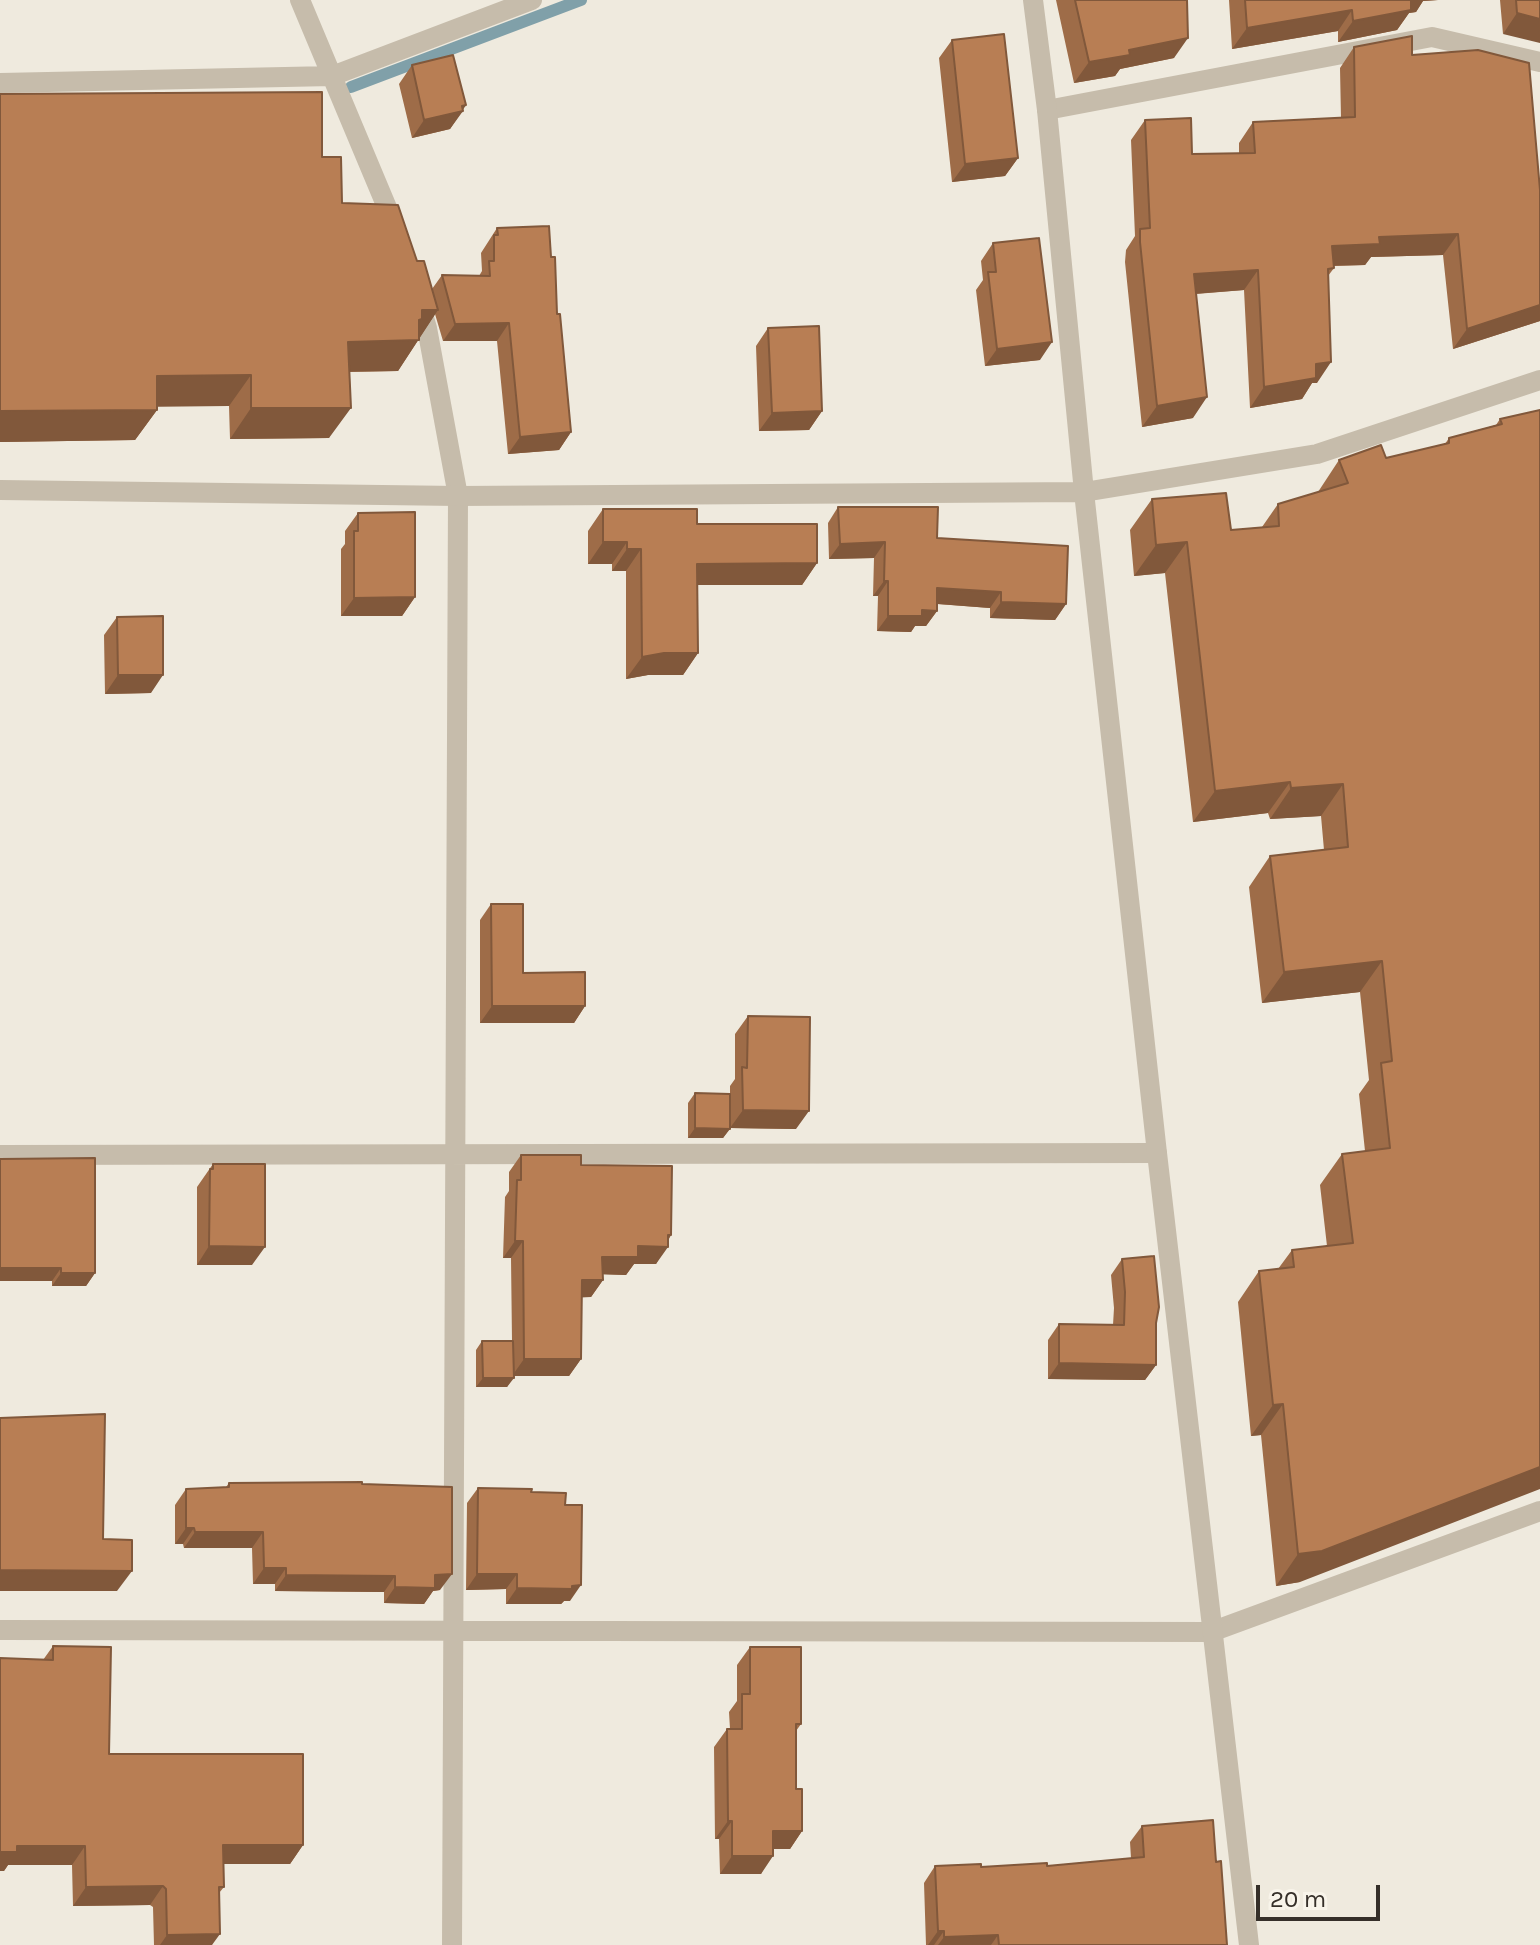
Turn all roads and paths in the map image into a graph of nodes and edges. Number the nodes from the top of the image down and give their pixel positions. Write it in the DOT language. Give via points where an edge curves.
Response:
graph roads {
  1 [pos="300,0"];
  2 [pos="532,0"];
  3 [pos="1033,0"];
  4 [pos="1540,62"];
  5 [pos="332,76"];
  6 [pos="0,83"];
  7 [pos="1047,110"];
  8 [pos="405,253"];
  9 [pos="414,283"];
  10 [pos="1540,380"];
  11 [pos="0,490"];
  12 [pos="1084,492"];
  13 [pos="458,496"];
  14 [pos="1157,1153"];
  15 [pos="456,1154"];
  16 [pos="0,1155"];
  17 [pos="1540,1511"];
  18 [pos="452,1629"];
  19 [pos="0,1630"];
  20 [pos="1211,1632"];
  21 [pos="452,1945"];
  22 [pos="1249,1945"];
  1 -- 5 [label="street"];
  2 -- 5 [label="street"];
  3 -- 7 [label="street"];
  4 -- 7 [label="street" via="1432,37"];
  5 -- 6 [label="street"];
  5 -- 8 [label="street"];
  7 -- 12 [label="street"];
  9 -- 13 [label="street"];
  10 -- 12 [label="street" via="1317,454"];
  11 -- 13 [label="street"];
  12 -- 13 [label="street"];
  12 -- 14 [label="street"];
  13 -- 15 [label="street"];
  14 -- 15 [label="street"];
  14 -- 20 [label="street"];
  15 -- 16 [label="street"];
  15 -- 18 [label="street"];
  17 -- 20 [label="street"];
  18 -- 19 [label="street"];
  18 -- 20 [label="street"];
  18 -- 21 [label="street"];
  20 -- 22 [label="street"];
}
